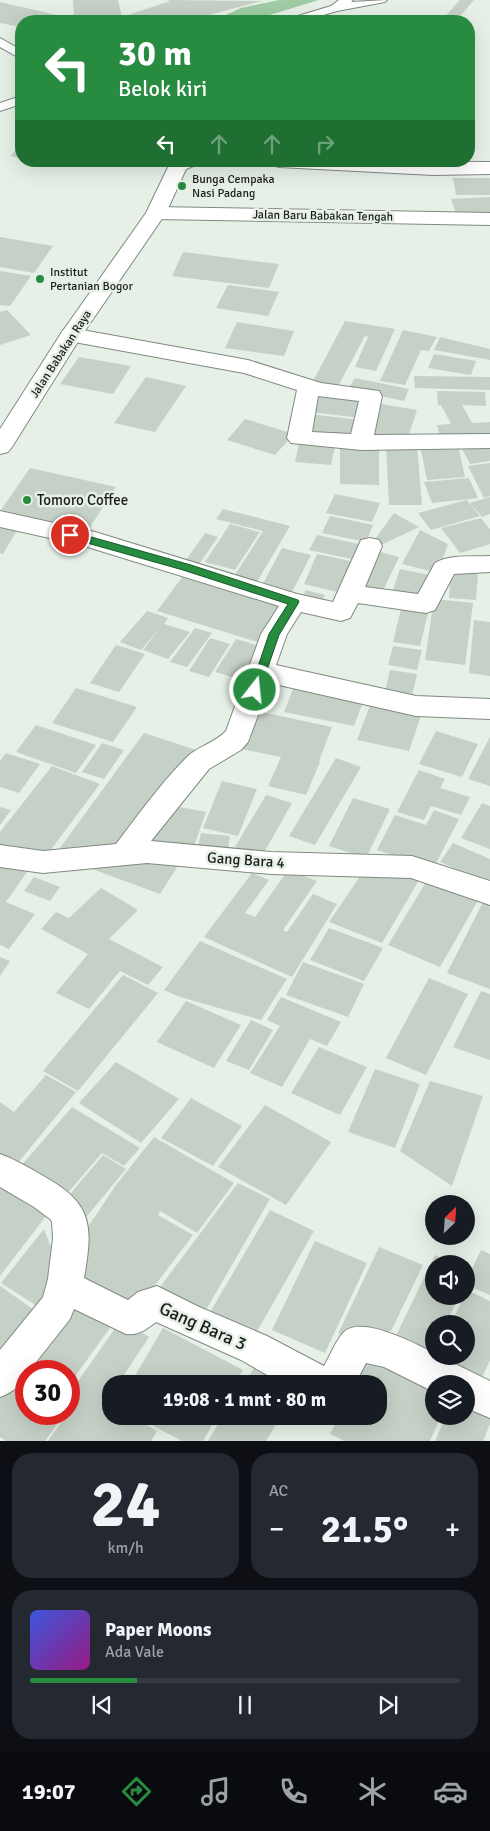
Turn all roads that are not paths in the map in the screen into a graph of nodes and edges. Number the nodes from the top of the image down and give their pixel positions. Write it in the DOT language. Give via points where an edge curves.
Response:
graph roads {
  1 [pos="348,0"];
  2 [pos="381,0"];
  3 [pos="336,14"];
  4 [pos="313,15"];
  5 [pos="0,42"];
  6 [pos="15,51"];
  7 [pos="15,102"];
  8 [pos="1,106"];
  9 [pos="177,167"];
  10 [pos="472,167"];
  11 [pos="490,168"];
  12 [pos="156,213"];
  13 [pos="490,219"];
  14 [pos="71,335"];
  15 [pos="309,386"];
  16 [pos="490,441"];
  17 [pos="361,443"];
  18 [pos="0,447"];
  19 [pos="0,519"];
  20 [pos="370,546"];
  21 [pos="490,564"];
  22 [pos="350,593"];
  23 [pos="294,602"];
  24 [pos="260,671"];
  25 [pos="490,708"];
  26 [pos="125,853"];
  27 [pos="0,856"];
  28 [pos="490,893"];
  29 [pos="0,1169"];
  30 [pos="65,1286"];
  31 [pos="303,1375"];
  32 [pos="339,1375"];
  33 [pos="438,1375"];
  34 [pos="0,1379"];
  35 [pos="475,1393"];
  36 [pos="490,1400"];
  1 -- 3 [label="lane"];
  2 -- 3 [label="lane"];
  3 -- 4 [label="lane"];
  5 -- 6 [label="lane"];
  7 -- 8 [label="lane"];
  9 -- 12 [label="street, Jalan Babakan Raya"];
  10 -- 11 [label="street"];
  12 -- 13 [label="street, Jalan Baru Babakan Tengah"];
  12 -- 14 [label="street, Jalan Babakan Raya"];
  14 -- 15 [label="street" via="248,367"];
  14 -- 18 [label="street, Jalan Babakan Raya"];
  15 -- 17 [label="street" via="371,396"];
  15 -- 17 [label="street" via="299,438"];
  16 -- 17 [label="street"];
  19 -- 23 [label="street" via="95,541"];
  20 -- 22 [label="street"];
  21 -- 22 [label="street" via="449,566 426,604"];
  22 -- 23 [label="street" via="341,612"];
  23 -- 24 [label="street" via="274,634"];
  24 -- 25 [label="street" via="416,706"];
  24 -- 26 [label="street" via="238,735 231,743 199,762"];
  26 -- 27 [label="street, Gang Bara 4" via="43,862"];
  26 -- 28 [label="street, Gang Bara 4" via="412,867"];
  29 -- 30 [label="street" via="49,1198 67,1213 70,1232"];
  30 -- 31 [label="street, Gang Bara 3" via="126,1317 133,1318 157,1303 254,1348"];
  30 -- 34 [label="street" via="57,1307"];
  32 -- 33 [label="street" via="357,1344 389,1350"];
  35 -- 36 [label="street"];
}
